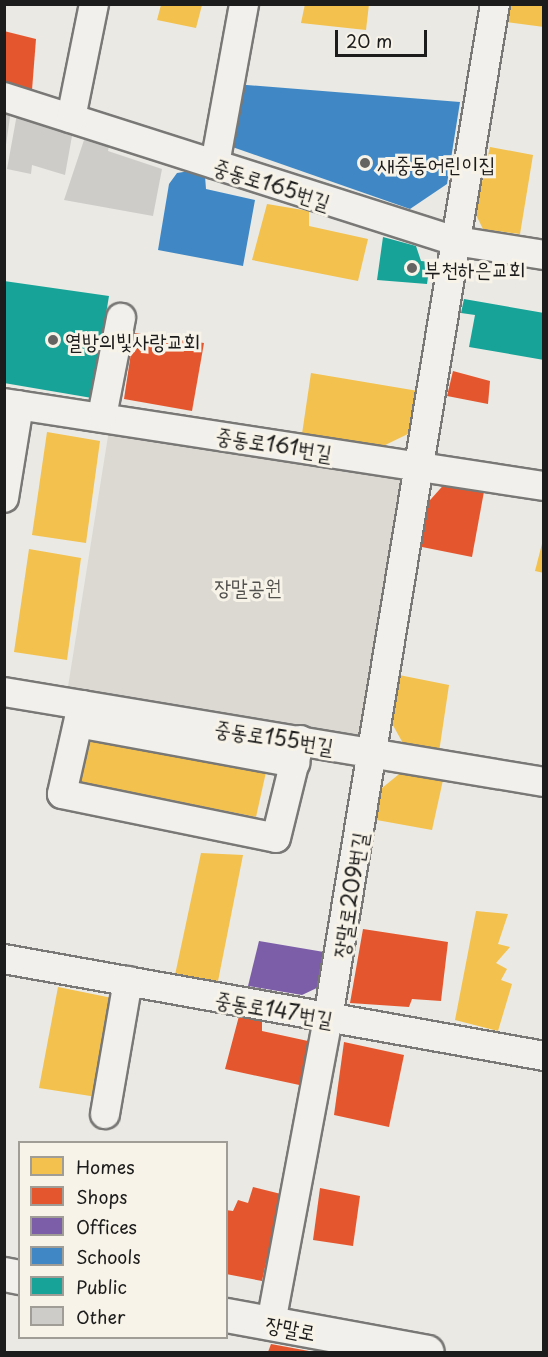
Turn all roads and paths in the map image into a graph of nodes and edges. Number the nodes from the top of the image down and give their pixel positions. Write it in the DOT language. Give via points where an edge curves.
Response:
graph roads {
  1 [pos="94,4"];
  2 [pos="244,4"];
  3 [pos="495,4"];
  4 [pos="4,97"];
  5 [pos="70,118"];
  6 [pos="215,164"];
  7 [pos="456,241"];
  8 [pos="543,255"];
  9 [pos="121,318"];
  10 [pos="12,404"];
  11 [pos="102,417"];
  12 [pos="419,465"];
  13 [pos="543,486"];
  14 [pos="4,498"];
  15 [pos="4,692"];
  16 [pos="80,714"];
  17 [pos="298,752"];
  18 [pos="372,753"];
  19 [pos="543,782"];
  20 [pos="4,958"];
  21 [pos="128,981"];
  22 [pos="328,1018"];
  23 [pos="543,1056"];
  24 [pos="105,1114"];
  25 [pos="228,1315"];
  26 [pos="271,1323"];
  27 [pos="427,1353"];
  1 -- 5 [label="street"];
  2 -- 6 [label="street"];
  3 -- 7 [label="street, 장말로209번길"];
  4 -- 5 [label="street, 중동로165번길"];
  5 -- 6 [label="street, 중동로165번길"];
  6 -- 7 [label="street, 중동로165번길"];
  7 -- 8 [label="street, 중동로165번길"];
  7 -- 12 [label="street, 장말로209번길"];
  9 -- 11 [label="street"];
  10 -- 11 [label="street, 중동로161번길"];
  10 -- 14 [label="street"];
  11 -- 12 [label="street, 중동로161번길"];
  12 -- 13 [label="street, 중동로161번길"];
  12 -- 18 [label="street, 장말로209번길"];
  15 -- 16 [label="street, 중동로155번길"];
  16 -- 17 [label="street, 중동로155번길"];
  16 -- 17 [label="street" via="62,794 276,838"];
  17 -- 18 [label="street, 중동로155번길"];
  18 -- 19 [label="street, 중동로155번길"];
  18 -- 22 [label="street, 장말로209번길"];
  20 -- 21 [label="street, 중동로147번길"];
  21 -- 22 [label="street, 중동로147번길"];
  21 -- 24 [label="street"];
  22 -- 23 [label="street, 중동로147번길"];
  22 -- 26 [label="street, 장말로209번길"];
  25 -- 26 [label="street, 장말로"];
  26 -- 27 [label="street, 장말로"];
}
